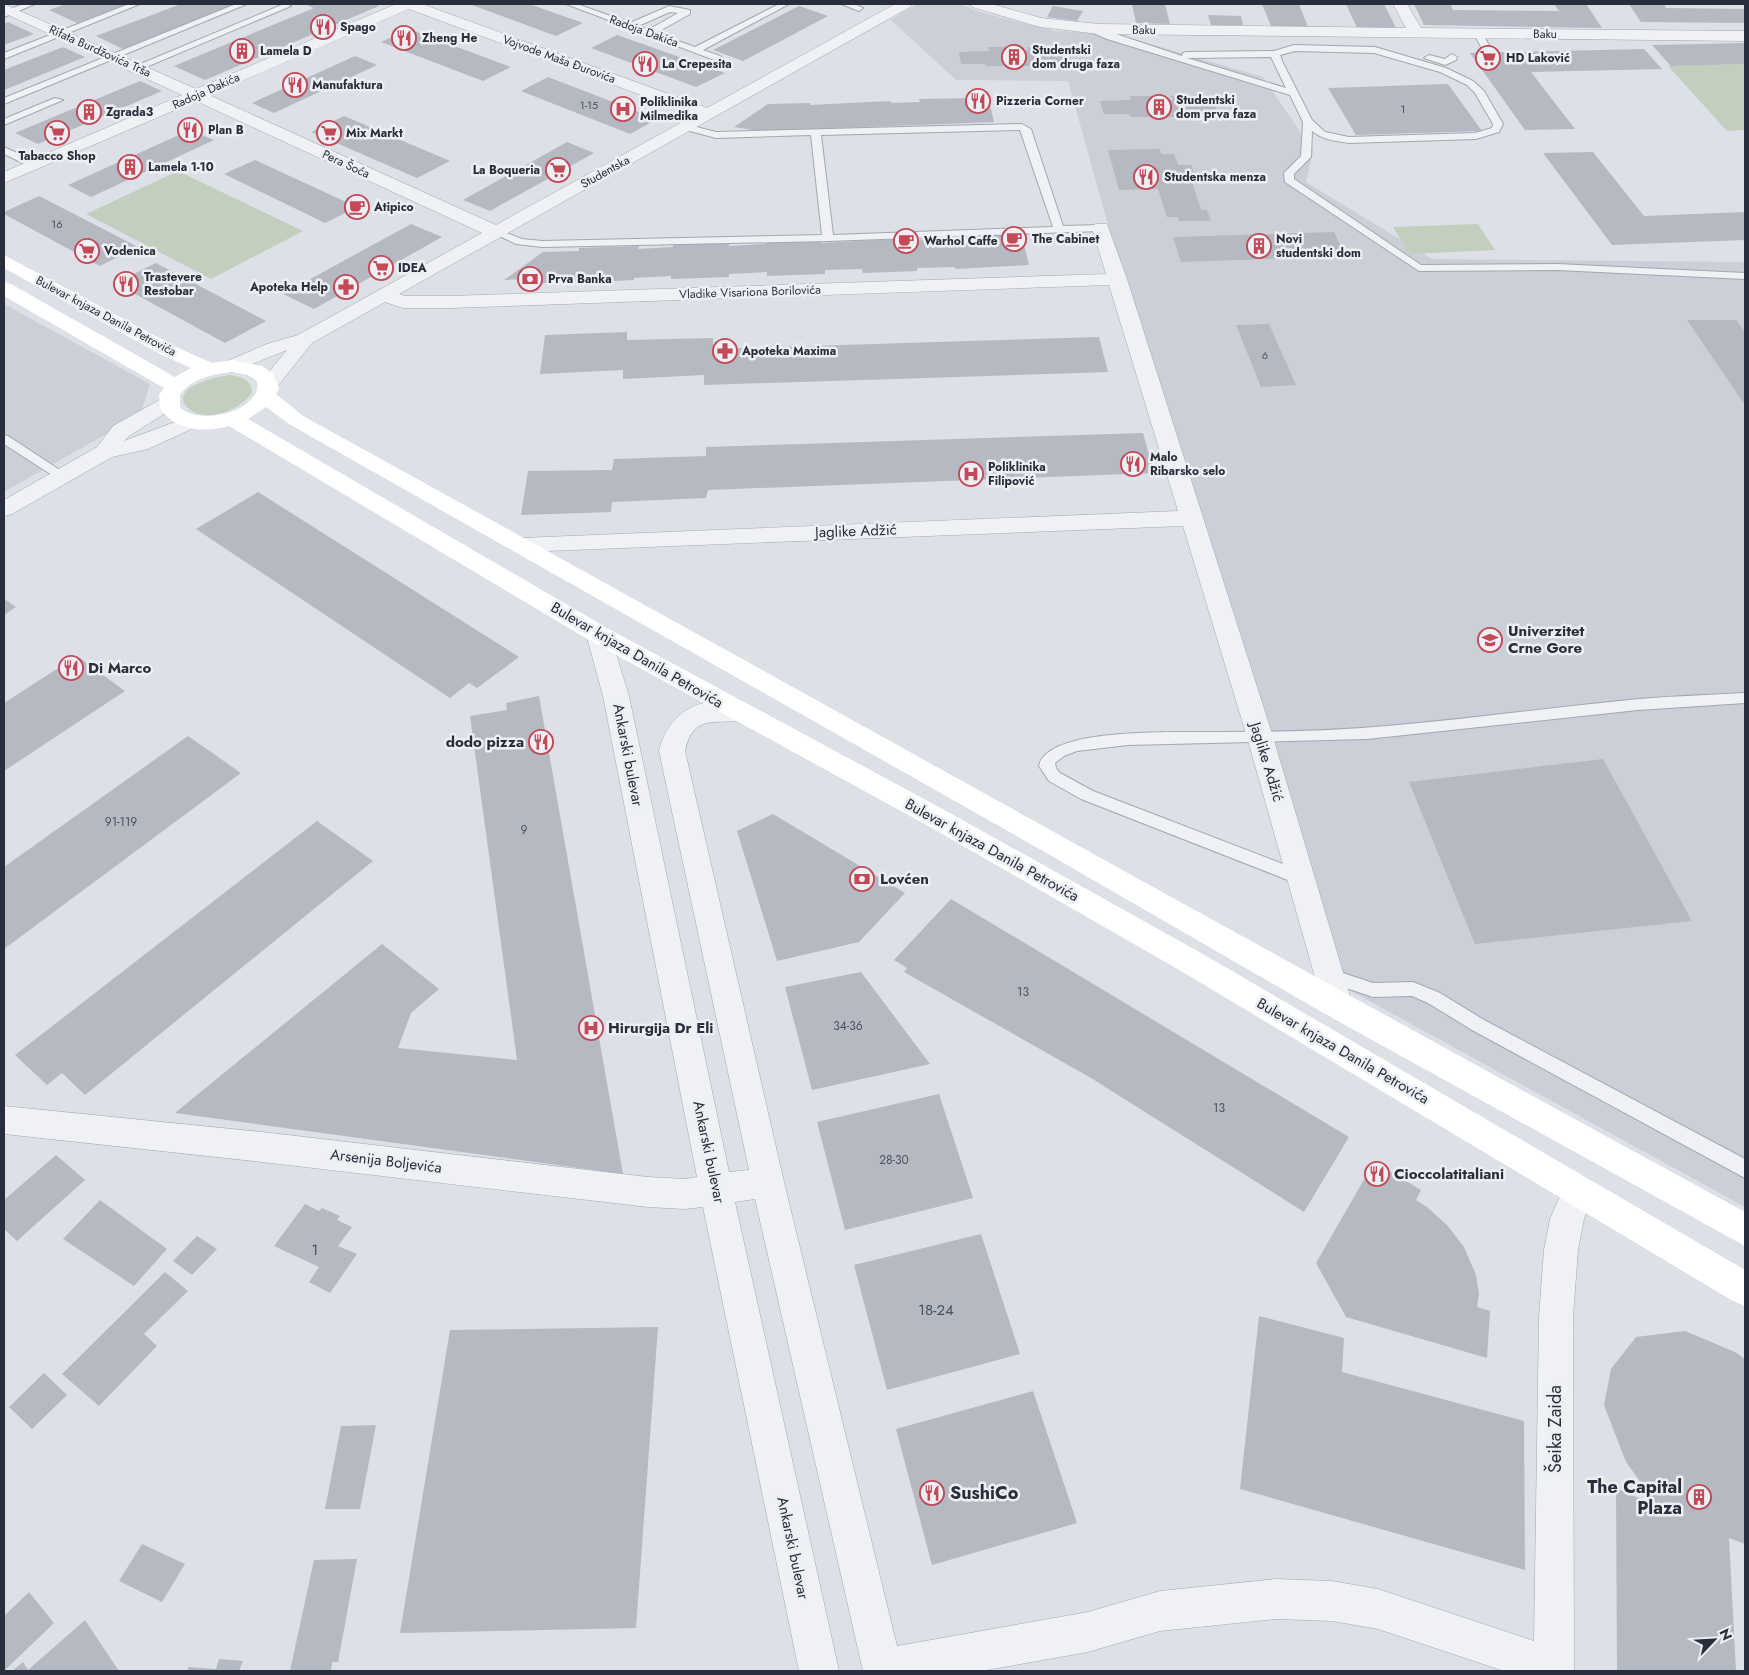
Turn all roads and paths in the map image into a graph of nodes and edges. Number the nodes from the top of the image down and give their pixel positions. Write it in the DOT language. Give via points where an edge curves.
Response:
graph roads {
  1 [pos="31,4"];
  2 [pos="136,4"];
  3 [pos="243,4"];
  4 [pos="414,4"];
  5 [pos="570,4"];
  6 [pos="785,4"];
  7 [pos="905,4"];
  8 [pos="977,4"];
  9 [pos="1400,4"];
  10 [pos="285,5"];
  11 [pos="857,5"];
  12 [pos="6,11"];
  13 [pos="882,16"];
  14 [pos="631,26"];
  15 [pos="1092,28"];
  16 [pos="1344,32"];
  17 [pos="1370,32"];
  18 [pos="649,33"];
  19 [pos="1416,33"];
  20 [pos="61,34"];
  21 [pos="1478,34"];
  22 [pos="1745,36"];
  23 [pos="1352,48"];
  24 [pos="1486,49"];
  25 [pos="695,50"];
  26 [pos="1275,54"];
  27 [pos="1171,55"];
  28 [pos="4,56"];
  29 [pos="112,56"];
  30 [pos="1452,57"];
  31 [pos="717,58"];
  32 [pos="136,68"];
  33 [pos="1292,93"];
  34 [pos="196,95"];
  35 [pos="58,100"];
  36 [pos="4,101"];
  37 [pos="708,114"];
  38 [pos="4,122"];
  39 [pos="1308,122"];
  40 [pos="685,127"];
  41 [pos="816,132"];
  42 [pos="4,150"];
  43 [pos="35,165"];
  44 [pos="4,178"];
  45 [pos="1101,228"];
  46 [pos="1059,229"];
  47 [pos="496,232"];
  48 [pos="828,238"];
  49 [pos="4,260"];
  50 [pos="1745,276"];
  51 [pos="1118,279"];
  52 [pos="4,288"];
  53 [pos="384,295"];
  54 [pos="305,339"];
  55 [pos="232,366"];
  56 [pos="209,369"];
  57 [pos="268,390"];
  58 [pos="172,395"];
  59 [pos="233,419"];
  60 [pos="191,422"];
  61 [pos="4,439"];
  62 [pos="106,452"];
  63 [pos="63,476"];
  64 [pos="4,509"];
  65 [pos="1192,518"];
  66 [pos="521,545"];
  67 [pos="598,634"];
  68 [pos="1745,698"];
  69 [pos="738,712"];
  70 [pos="1260,737"];
  71 [pos="1303,879"];
  72 [pos="1332,976"];
  73 [pos="1338,1006"];
  74 [pos="4,1120"];
  75 [pos="1745,1169"];
  76 [pos="768,1182"];
  77 [pos="716,1190"];
  78 [pos="1580,1191"];
  79 [pos="1745,1230"];
  80 [pos="1745,1289"];
  81 [pos="882,1670"];
  82 [pos="1554,1670"];
  83 [pos="820,1671"];
  1 -- 12 [label="lane"];
  2 -- 20 [label="lane"];
  3 -- 29 [label="lane"];
  4 -- 34 [label="street, Radoja Dakića"];
  4 -- 37 [label="street, Vojvode Maša Đurovića"];
  5 -- 14 [label="lane, Radoja Dakića"];
  6 -- 25 [label="lane"];
  7 -- 13 [label="street, Studentska"];
  8 -- 15 [label="street, Baku" via="1040,22"];
  9 -- 19 [label="street"];
  10 -- 32 [label="lane"];
  11 -- 13 [label="street"];
  12 -- 20 [label="street, Rifata Burdžovića Trša"];
  13 -- 37 [label="street, Studentska"];
  14 -- 18 [label="lane, Radoja Dakića"];
  14 -- 18 [label="lane" via="669,9 687,12"];
  15 -- 16 [label="street, Baku"];
  15 -- 27 [label="lane" via="1111,38"];
  16 -- 17 [label="street, Baku"];
  16 -- 23 [label="lane"];
  17 -- 19 [label="street, Baku"];
  17 -- 30 [label="lane" via="1373,40 1385,45 1444,62"];
  18 -- 25 [label="lane, Radoja Dakića"];
  19 -- 21 [label="street, Baku"];
  20 -- 28 [label="lane"];
  20 -- 29 [label="street, Rifata Burdžovića Trša"];
  21 -- 22 [label="street, Baku"];
  21 -- 24 [label="lane"];
  23 -- 26 [label="lane" via="1294,48"];
  23 -- 39 [label="lane" via="1398,55 1458,76 1479,91 1498,124 1496,130 1476,136 1349,140 1322,134"];
  25 -- 31 [label="lane, Radoja Dakića"];
  26 -- 27 [label="lane"];
  26 -- 33 [label="lane"];
  27 -- 33 [label="lane"];
  29 -- 32 [label="street, Rifata Burdžovića Trša"];
  29 -- 36 [label="lane"];
  32 -- 34 [label="street, Rifata Burdžovića Trša"];
  33 -- 39 [label="lane"];
  34 -- 43 [label="street, Radoja Dakića"];
  34 -- 47 [label="street, Pera Šoća"];
  35 -- 38 [label="lane"];
  37 -- 40 [label="street, Studentska"];
  39 -- 50 [label="lane" via="1306,158 1289,173 1289,180 1419,268 1557,267"];
  40 -- 41 [label="lane" via="716,135"];
  40 -- 47 [label="street, Studentska"];
  41 -- 46 [label="lane" via="1022,127 1026,129"];
  41 -- 48 [label="lane"];
  42 -- 43 [label="lane"];
  43 -- 44 [label="street, Radoja Dakića"];
  45 -- 46 [label="lane"];
  45 -- 51 [label="street, Jaglike Adžić"];
  46 -- 48 [label="lane"];
  47 -- 48 [label="lane" via="535,244"];
  47 -- 53 [label="street, Studentska"];
  49 -- 56 [label="main road, Bulevar knjaza Danila Petrovića" via="169,351"];
  51 -- 53 [label="street, Vladike Visariona Borilovića" via="451,302 404,302"];
  51 -- 65 [label="street, Jaglike Adžić"];
  52 -- 58 [label="main road, Bulevar knjaza Danila Petrovića"];
  53 -- 54 [label="street, Studentska"];
  54 -- 55 [label="street, Studentska"];
  54 -- 57 [label="street, Studentska"];
  55 -- 56 [label="main road"];
  55 -- 57 [label="main road" via="265,376"];
  56 -- 58 [label="main road" via="185,379"];
  57 -- 59 [label="main road" via="253,409"];
  57 -- 66 [label="main road" via="296,420"];
  58 -- 60 [label="main road, Bulevar knjaza Danila Petrovića" via="171,411"];
  58 -- 62 [label="street" via="121,431"];
  59 -- 60 [label="main road"];
  59 -- 67 [label="main road, Bulevar knjaza Danila Petrovića"];
  60 -- 62 [label="street" via="140,444"];
  61 -- 63 [label="lane"];
  62 -- 63 [label="street"];
  63 -- 64 [label="street"];
  65 -- 66 [label="street, Jaglike Adžić"];
  65 -- 70 [label="street, Jaglike Adžić"];
  66 -- 73 [label="main road"];
  67 -- 69 [label="main road, Bulevar knjaza Danila Petrovića"];
  67 -- 77 [label="street, Ankarski bulevar" via="616,696"];
  68 -- 70 [label="lane" via="1625,705 1386,732"];
  69 -- 76 [label="street" via="705,712 690,719 673,738 672,751"];
  69 -- 78 [label="main road, Bulevar knjaza Danila Petrovića" via="940,820 1191,962"];
  70 -- 71 [label="street, Jaglike Adžić"];
  70 -- 71 [label="lane" via="1097,741 1053,755 1047,765 1050,773 1063,784 1087,795"];
  71 -- 72 [label="street, Jaglike Adžić"];
  72 -- 73 [label="street, Jaglike Adžić"];
  72 -- 75 [label="lane" via="1373,990 1413,989 1434,998"];
  73 -- 79 [label="main road"];
  74 -- 77 [label="street, Arsenija Boljevića" via="648,1192 685,1194"];
  76 -- 77 [label="street, Arsenija Boljevića"];
  76 -- 81 [label="street"];
  77 -- 83 [label="street, Ankarski bulevar"];
  78 -- 80 [label="main road, Bulevar knjaza Danila Petrovića"];
  78 -- 82 [label="street, Šeika Zaida" via="1567,1219 1561,1250 1556,1317"];
  81 -- 82 [label="street" via="1088,1632 1160,1611 1276,1599 1332,1601 1378,1609"];
}
